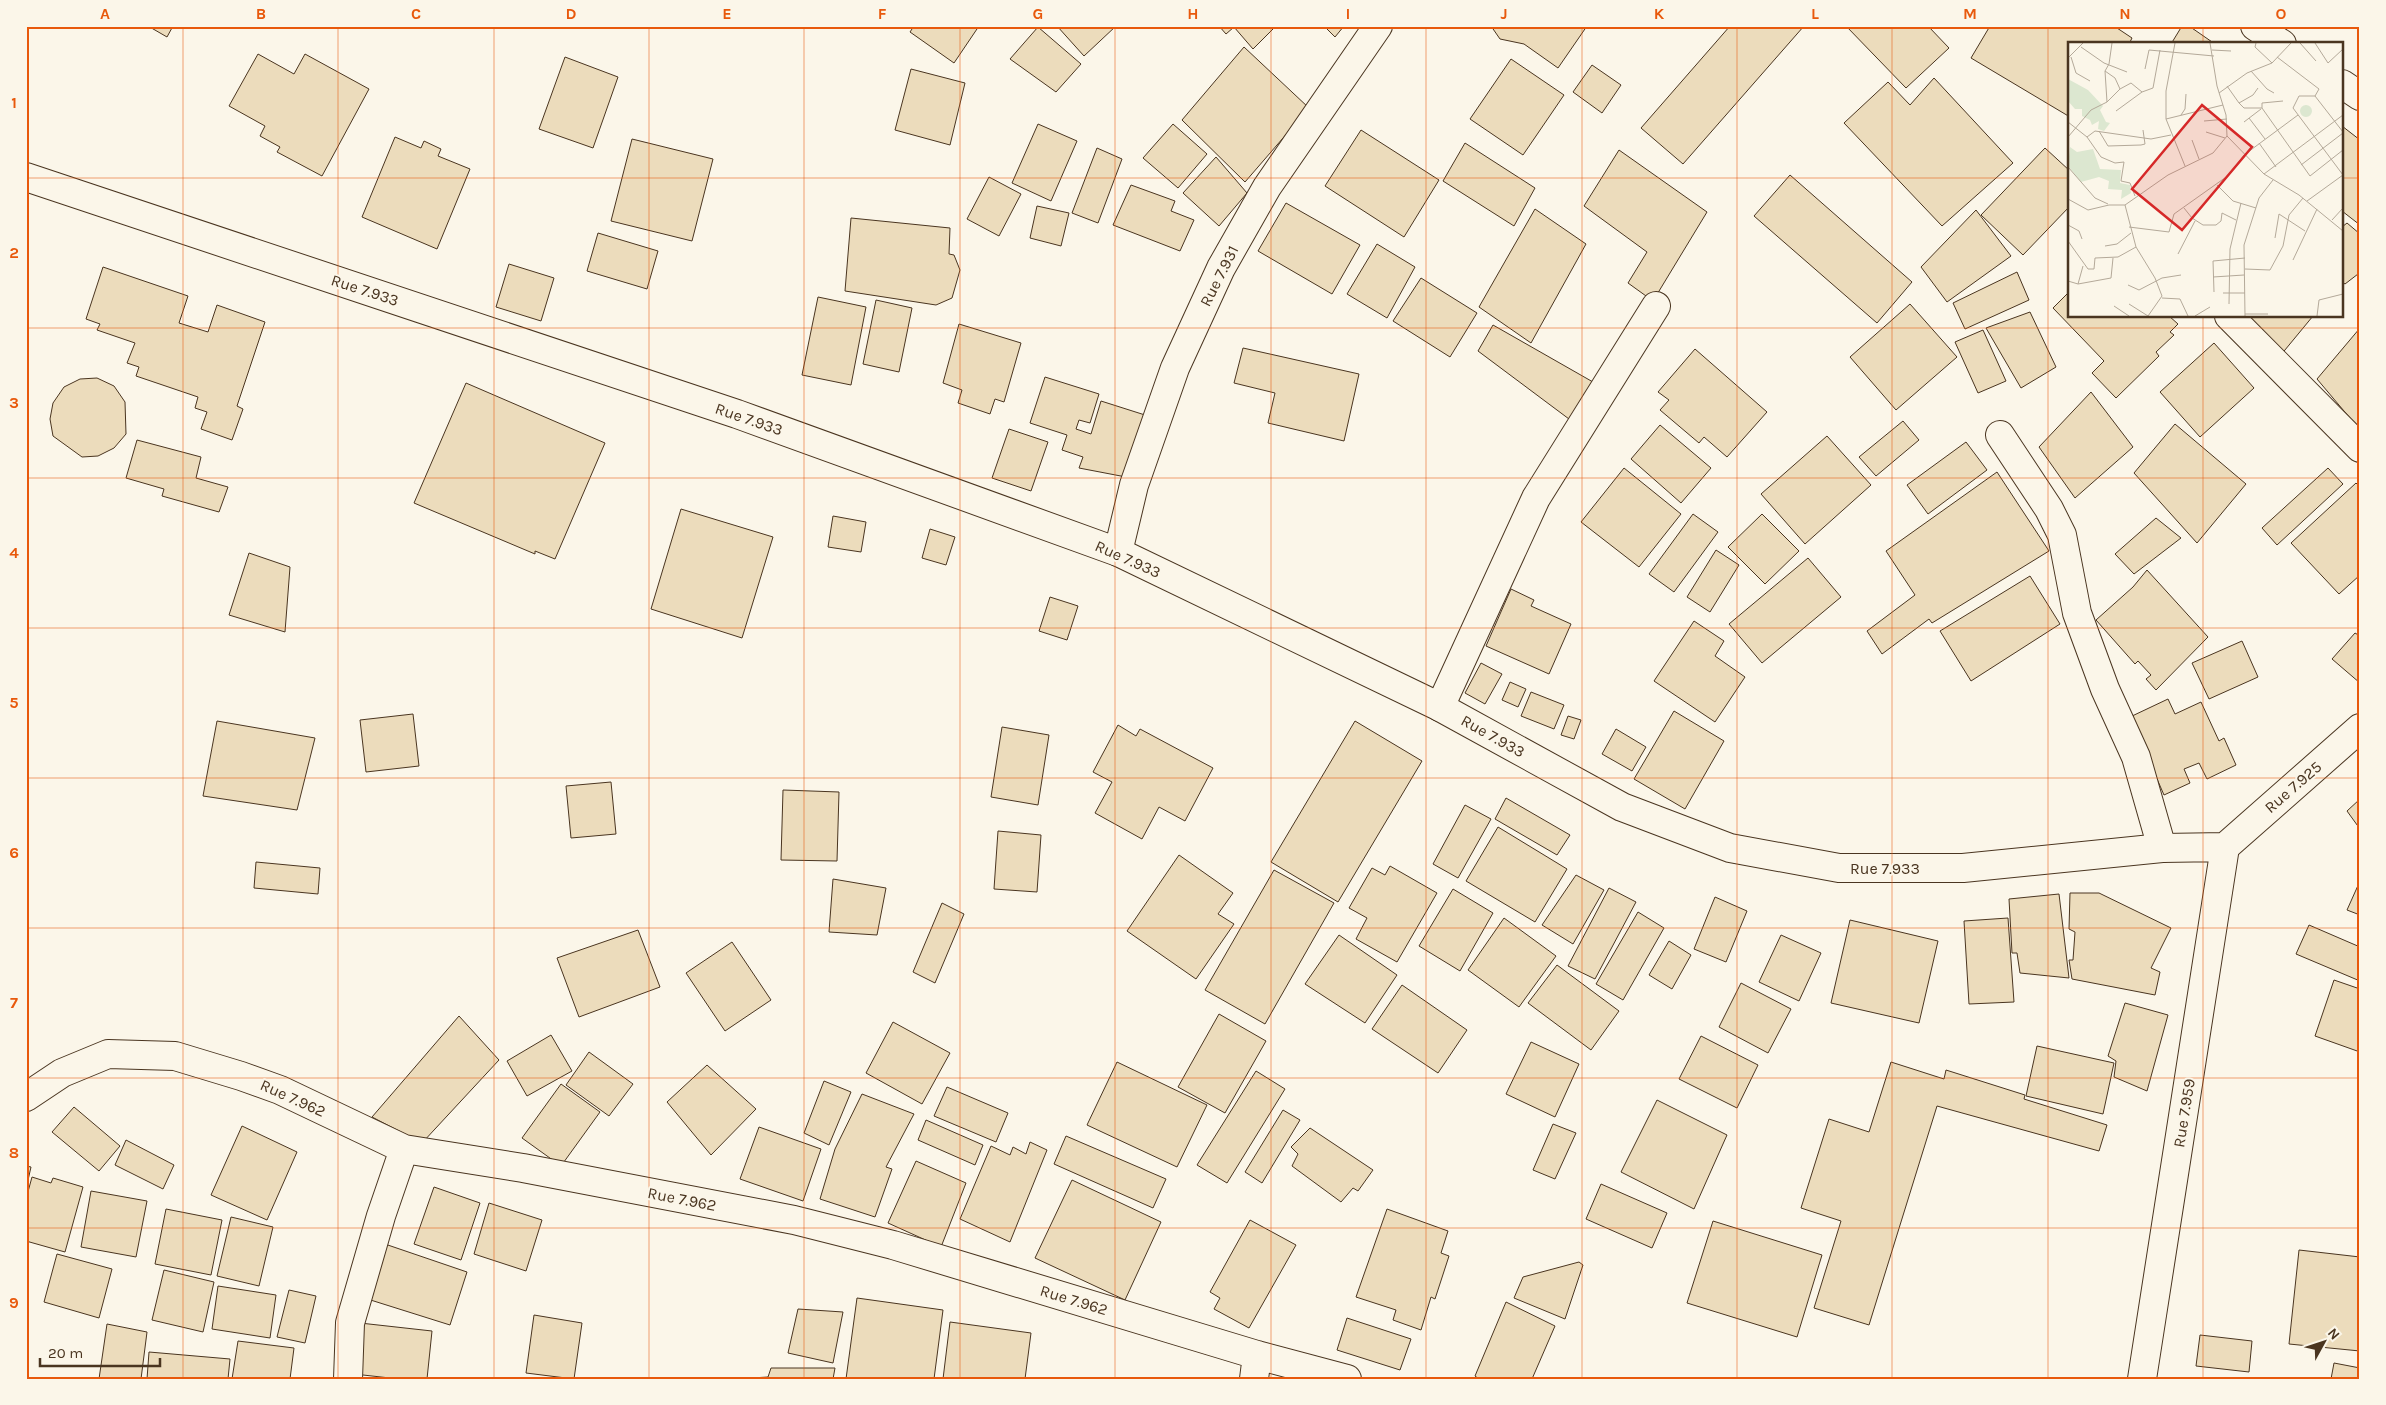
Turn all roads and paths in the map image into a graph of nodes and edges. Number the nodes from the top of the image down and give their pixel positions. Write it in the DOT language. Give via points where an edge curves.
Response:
graph roads {
  1 [pos="1378,26"];
  2 [pos="2255,26"];
  3 [pos="2279,42"];
  4 [pos="2344,85"];
  5 [pos="2360,96"];
  6 [pos="26,177"];
  7 [pos="1656,306"];
  8 [pos="2231,318"];
  9 [pos="2000,435"];
  10 [pos="2360,448"];
  11 [pos="1118,552"];
  12 [pos="1440,707"];
  13 [pos="2360,728"];
  14 [pos="2226,846"];
  15 [pos="2162,848"];
  16 [pos="26,1097"];
  17 [pos="404,1149"];
  18 [pos="1255,1367"];
  19 [pos="348,1379"];
  20 [pos="1347,1379"];
  21 [pos="2142,1379"];
  1 -- 11 [label="street, Rue 7.931" via="1267,187 1222,268 1175,368 1134,485"];
  2 -- 3 [label="street"];
  4 -- 5 [label="street"];
  6 -- 11 [label="street, Rue 7.933" via="737,414"];
  7 -- 12 [label="street" via="1536,498"];
  8 -- 10 [label="street"];
  9 -- 15 [label="street" via="2049,508 2062,535 2077,613 2105,689 2136,756"];
  11 -- 12 [label="street, Rue 7.933"];
  12 -- 15 [label="street, Rue 7.933" via="1622,807 1730,848 1839,868 1963,868"];
  13 -- 14 [label="street, Rue 7.925"];
  14 -- 15 [label="street, Rue 7.933"];
  14 -- 21 [label="street, Rue 7.959"];
  16 -- 17 [label="street, Rue 7.962" via="62,1073 108,1054 175,1056 280,1090"];
  17 -- 18 [label="street, Rue 7.962" via="541,1171 794,1220 893,1245"];
  17 -- 19 [label="street" via="350,1323"];
  18 -- 20 [label="street, Rue 7.962"];
}
